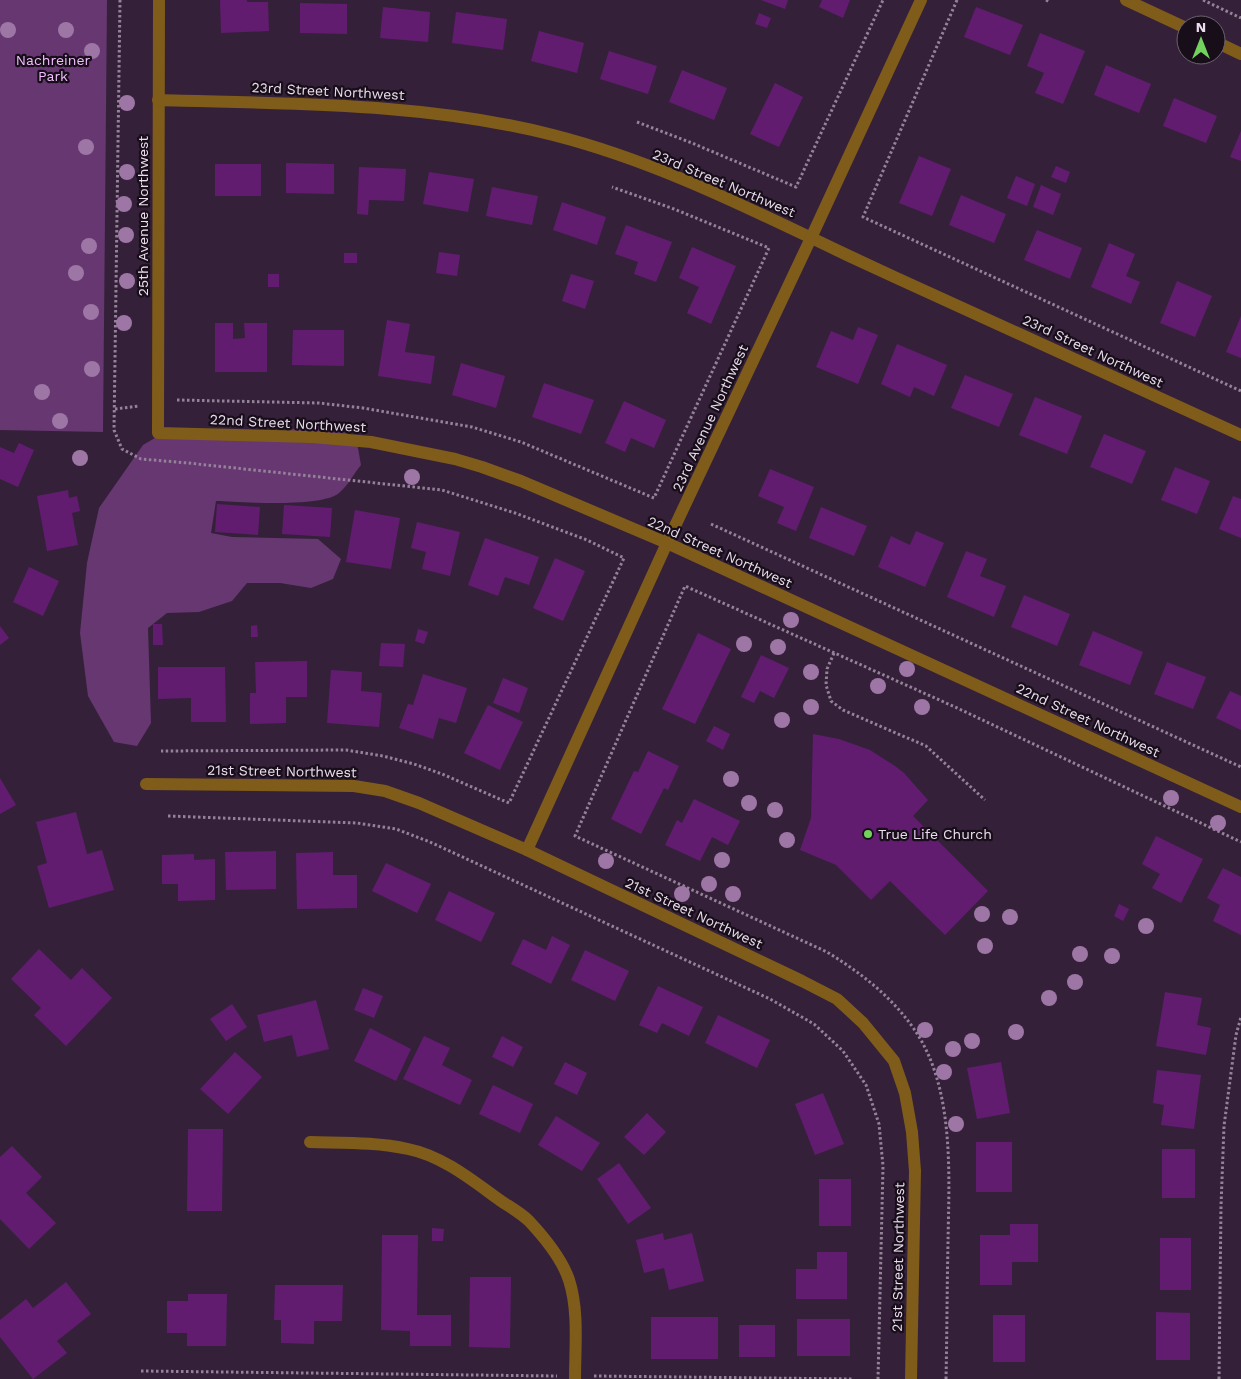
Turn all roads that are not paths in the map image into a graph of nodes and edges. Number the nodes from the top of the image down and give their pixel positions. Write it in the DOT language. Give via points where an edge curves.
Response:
graph roads {
  1 [pos="159,0"];
  2 [pos="921,0"];
  3 [pos="1126,0"];
  4 [pos="1176,23"];
  5 [pos="1226,47"];
  6 [pos="1241,54"];
  7 [pos="158,100"];
  8 [pos="811,238"];
  9 [pos="158,433"];
  10 [pos="1241,435"];
  11 [pos="667,543"];
  12 [pos="146,784"];
  13 [pos="1241,807"];
  14 [pos="527,850"];
  15 [pos="310,1142"];
  16 [pos="575,1379"];
  17 [pos="911,1379"];
  1 -- 7 [label="street, 25th Avenue Northwest"];
  2 -- 8 [label="street, 23rd Avenue Northwest"];
  3 -- 4 [label="street"];
  5 -- 6 [label="street"];
  7 -- 8 [label="street, 23rd Street Northwest" via="365,106 495,122 554,135 642,164 694,184"];
  7 -- 9 [label="street, 25th Avenue Northwest"];
  8 -- 10 [label="street, 23rd Street Northwest"];
  8 -- 11 [label="street, 23rd Avenue Northwest"];
  9 -- 11 [label="street, 22nd Street Northwest" via="312,436 371,442 455,459 521,481"];
  11 -- 13 [label="street, 22nd Street Northwest"];
  11 -- 14 [label="street, 23rd Avenue Northwest"];
  12 -- 14 [label="street, 21st Street Northwest" via="345,786 385,791"];
  14 -- 17 [label="street, 21st Street Northwest" via="837,999 863,1023 894,1061 906,1093 915,1172"];
  15 -- 16 [label="street" via="370,1143 427,1155 459,1172 527,1219 561,1263 569,1280 575,1327"];
}
